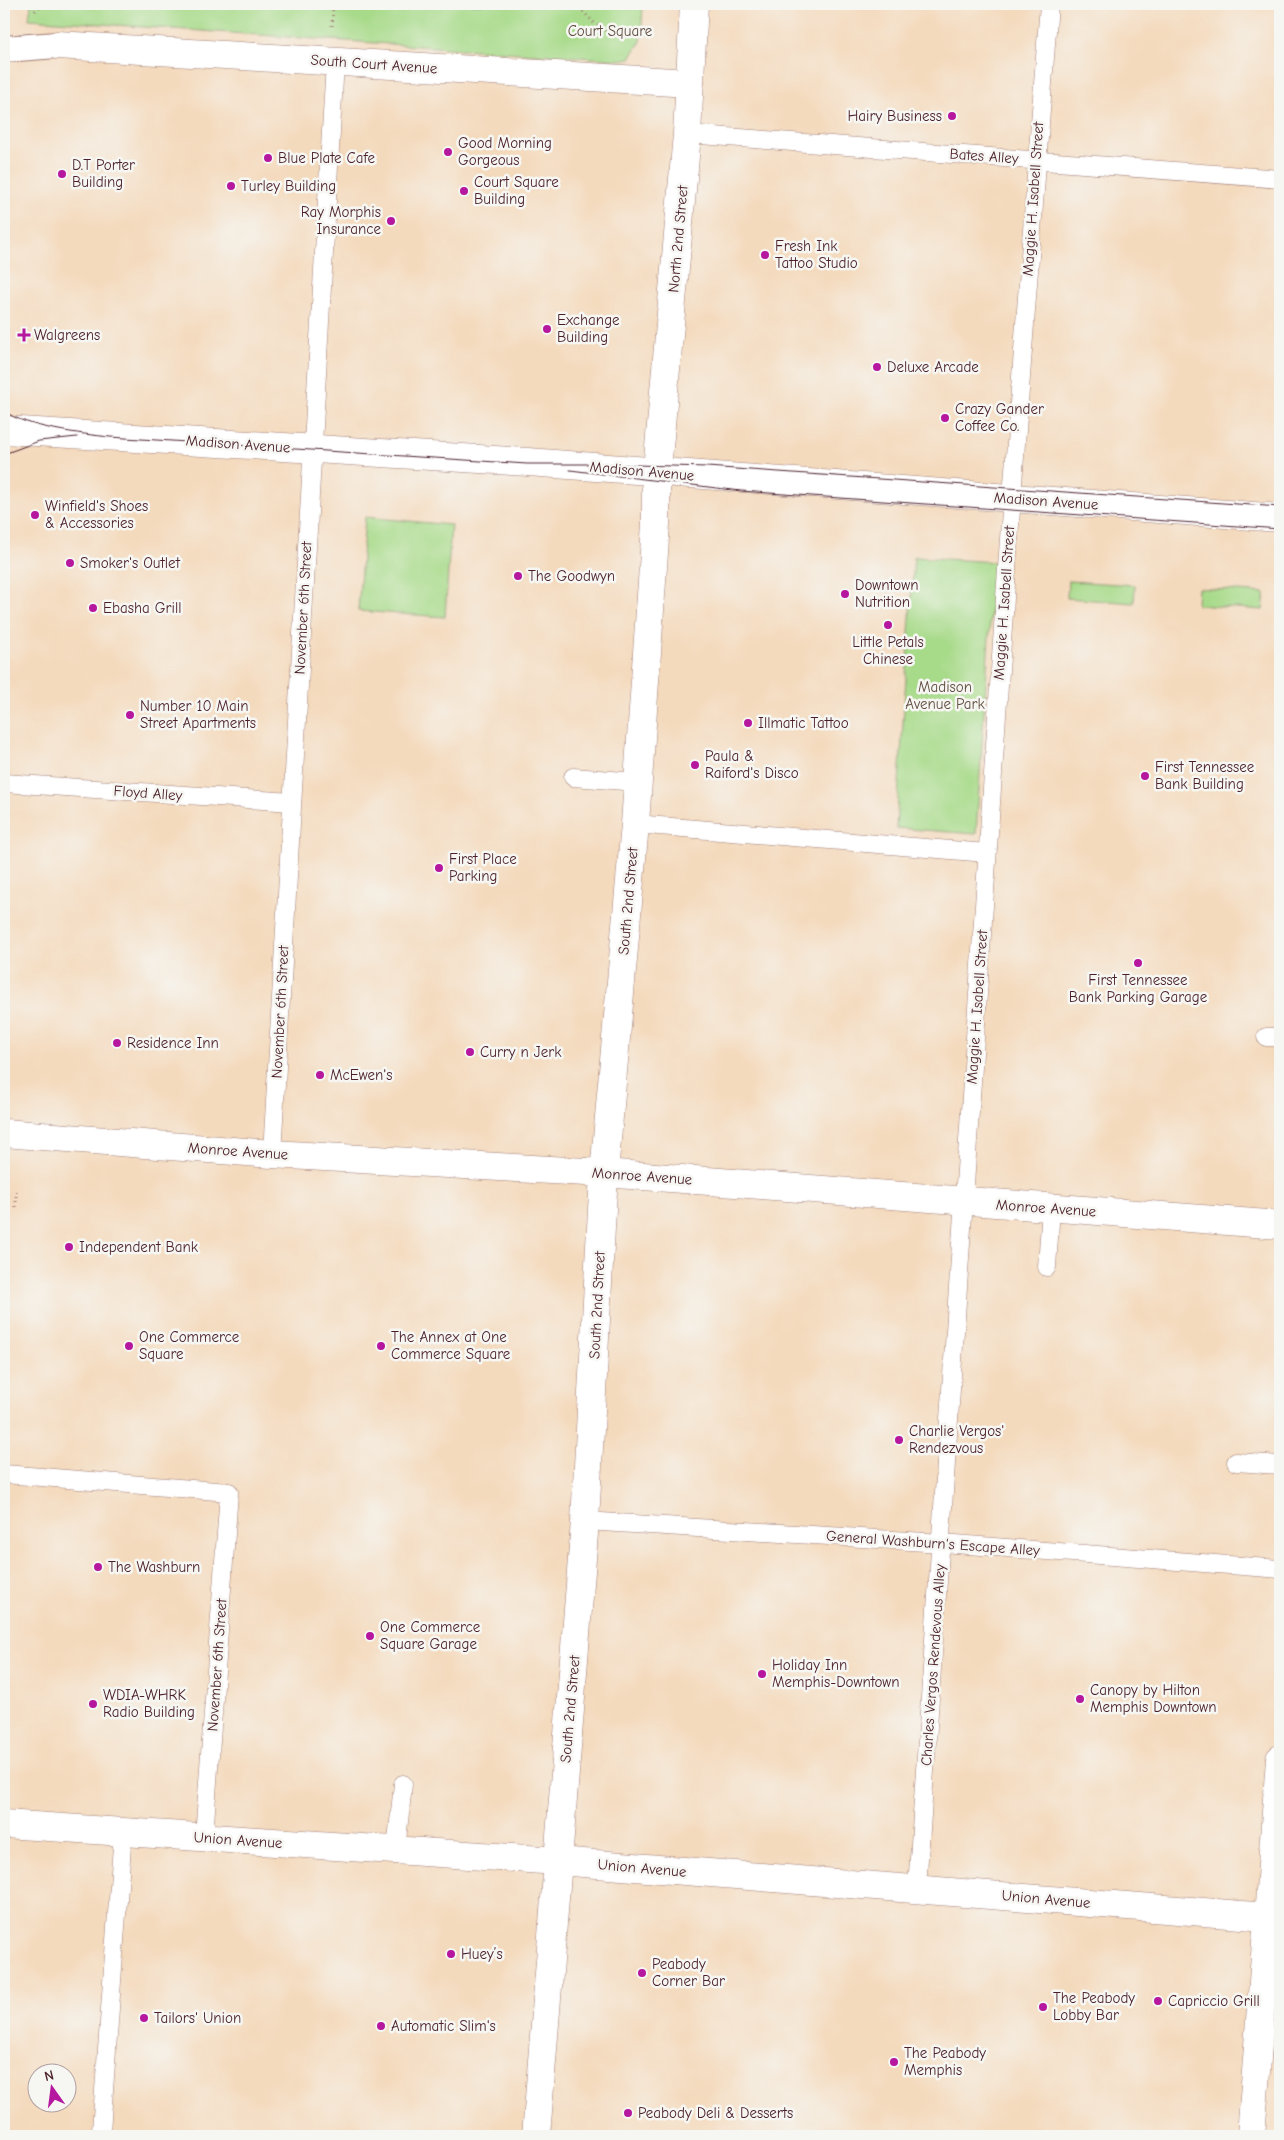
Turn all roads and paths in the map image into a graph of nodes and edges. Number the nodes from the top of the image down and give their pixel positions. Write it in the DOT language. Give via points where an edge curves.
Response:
graph roads {
  1 [pos="42,4"];
  2 [pos="334,4"];
  3 [pos="576,4"];
  4 [pos="694,4"];
  5 [pos="1049,4"];
  6 [pos="35,10"];
  7 [pos="331,34"];
  8 [pos="614,35"];
  9 [pos="58,45"];
  10 [pos="4,49"];
  11 [pos="335,62"];
  12 [pos="690,83"];
  13 [pos="687,134"];
  14 [pos="1036,160"];
  15 [pos="1280,179"];
  16 [pos="4,430"];
  17 [pos="312,449"];
  18 [pos="658,473"];
  19 [pos="1012,498"];
  20 [pos="1280,518"];
  21 [pos="573,777"];
  22 [pos="638,782"];
  23 [pos="4,783"];
  24 [pos="292,802"];
  25 [pos="635,824"];
  26 [pos="987,853"];
  27 [pos="4,1133"];
  28 [pos="272,1154"];
  29 [pos="604,1173"];
  30 [pos="16,1190"];
  31 [pos="964,1202"];
  32 [pos="16,1207"];
  33 [pos="1051,1208"];
  34 [pos="1280,1225"];
  35 [pos="1047,1268"];
  36 [pos="1236,1462"];
  37 [pos="1280,1466"];
  38 [pos="4,1474"];
  39 [pos="585,1521"];
  40 [pos="942,1543"];
  41 [pos="1280,1570"];
  42 [pos="1280,1759"];
  43 [pos="403,1784"];
  44 [pos="4,1824"];
  45 [pos="123,1832"];
  46 [pos="204,1837"];
  47 [pos="396,1850"];
  48 [pos="558,1861"];
  49 [pos="917,1888"];
  50 [pos="1274,1918"];
  51 [pos="101,2131"];
  52 [pos="536,2136"];
  53 [pos="1251,2136"];
  1 -- 6 [label="path"];
  2 -- 7 [label="path"];
  3 -- 8 [label="path" via="595,24"];
  4 -- 12 [label="main road, North 2nd Street"];
  5 -- 14 [label="lane, Maggie H. Isabell Street"];
  9 -- 10 [label="street"];
  9 -- 11 [label="main road, South Court Avenue"];
  11 -- 12 [label="main road, South Court Avenue"];
  11 -- 17 [label="lane, November 6th Street"];
  12 -- 13 [label="main road, North 2nd Street"];
  13 -- 14 [label="lane, Bates Alley"];
  13 -- 18 [label="main road, North 2nd Street"];
  14 -- 15 [label="lane, Bates Alley"];
  14 -- 19 [label="lane, Maggie H. Isabell Street"];
  16 -- 17 [label="main road, Madison Avenue"];
  17 -- 18 [label="main road, Madison Avenue"];
  17 -- 24 [label="lane, November 6th Street"];
  18 -- 19 [label="main road, Madison Avenue"];
  18 -- 22 [label="main road, South 2nd Street"];
  19 -- 20 [label="main road, Madison Avenue"];
  19 -- 26 [label="lane, Maggie H. Isabell Street"];
  21 -- 22 [label="lane"];
  22 -- 25 [label="main road, South 2nd Street"];
  23 -- 24 [label="lane, Floyd Alley"];
  24 -- 28 [label="lane, November 6th Street"];
  25 -- 26 [label="lane"];
  25 -- 29 [label="main road, South 2nd Street"];
  26 -- 31 [label="lane, Maggie H. Isabell Street"];
  27 -- 28 [label="main road, Monroe Avenue"];
  28 -- 29 [label="main road, Monroe Avenue"];
  29 -- 31 [label="main road, Monroe Avenue"];
  29 -- 39 [label="main road, South 2nd Street"];
  30 -- 32 [label="path"];
  31 -- 33 [label="main road, Monroe Avenue"];
  31 -- 40 [label="lane, Charles Vergos Rendevous Alley"];
  33 -- 34 [label="main road, Monroe Avenue"];
  33 -- 35 [label="lane"];
  36 -- 37 [label="lane"];
  38 -- 46 [label="lane, November 6th Street" via="229,1492"];
  39 -- 40 [label="lane, General Washburn's Escape Alley"];
  39 -- 48 [label="main road, South 2nd Street"];
  40 -- 41 [label="lane, General Washburn's Escape Alley"];
  40 -- 49 [label="lane, Charles Vergos Rendevous Alley"];
  42 -- 50 [label="main road"];
  43 -- 47 [label="lane"];
  44 -- 45 [label="main road, Union Avenue"];
  45 -- 46 [label="main road, Union Avenue"];
  45 -- 51 [label="lane"];
  46 -- 47 [label="main road, Union Avenue"];
  47 -- 48 [label="main road, Union Avenue"];
  48 -- 49 [label="main road, Union Avenue"];
  48 -- 52 [label="main road, South 2nd Street"];
  49 -- 50 [label="main road, Union Avenue"];
  50 -- 53 [label="main road"];
}
